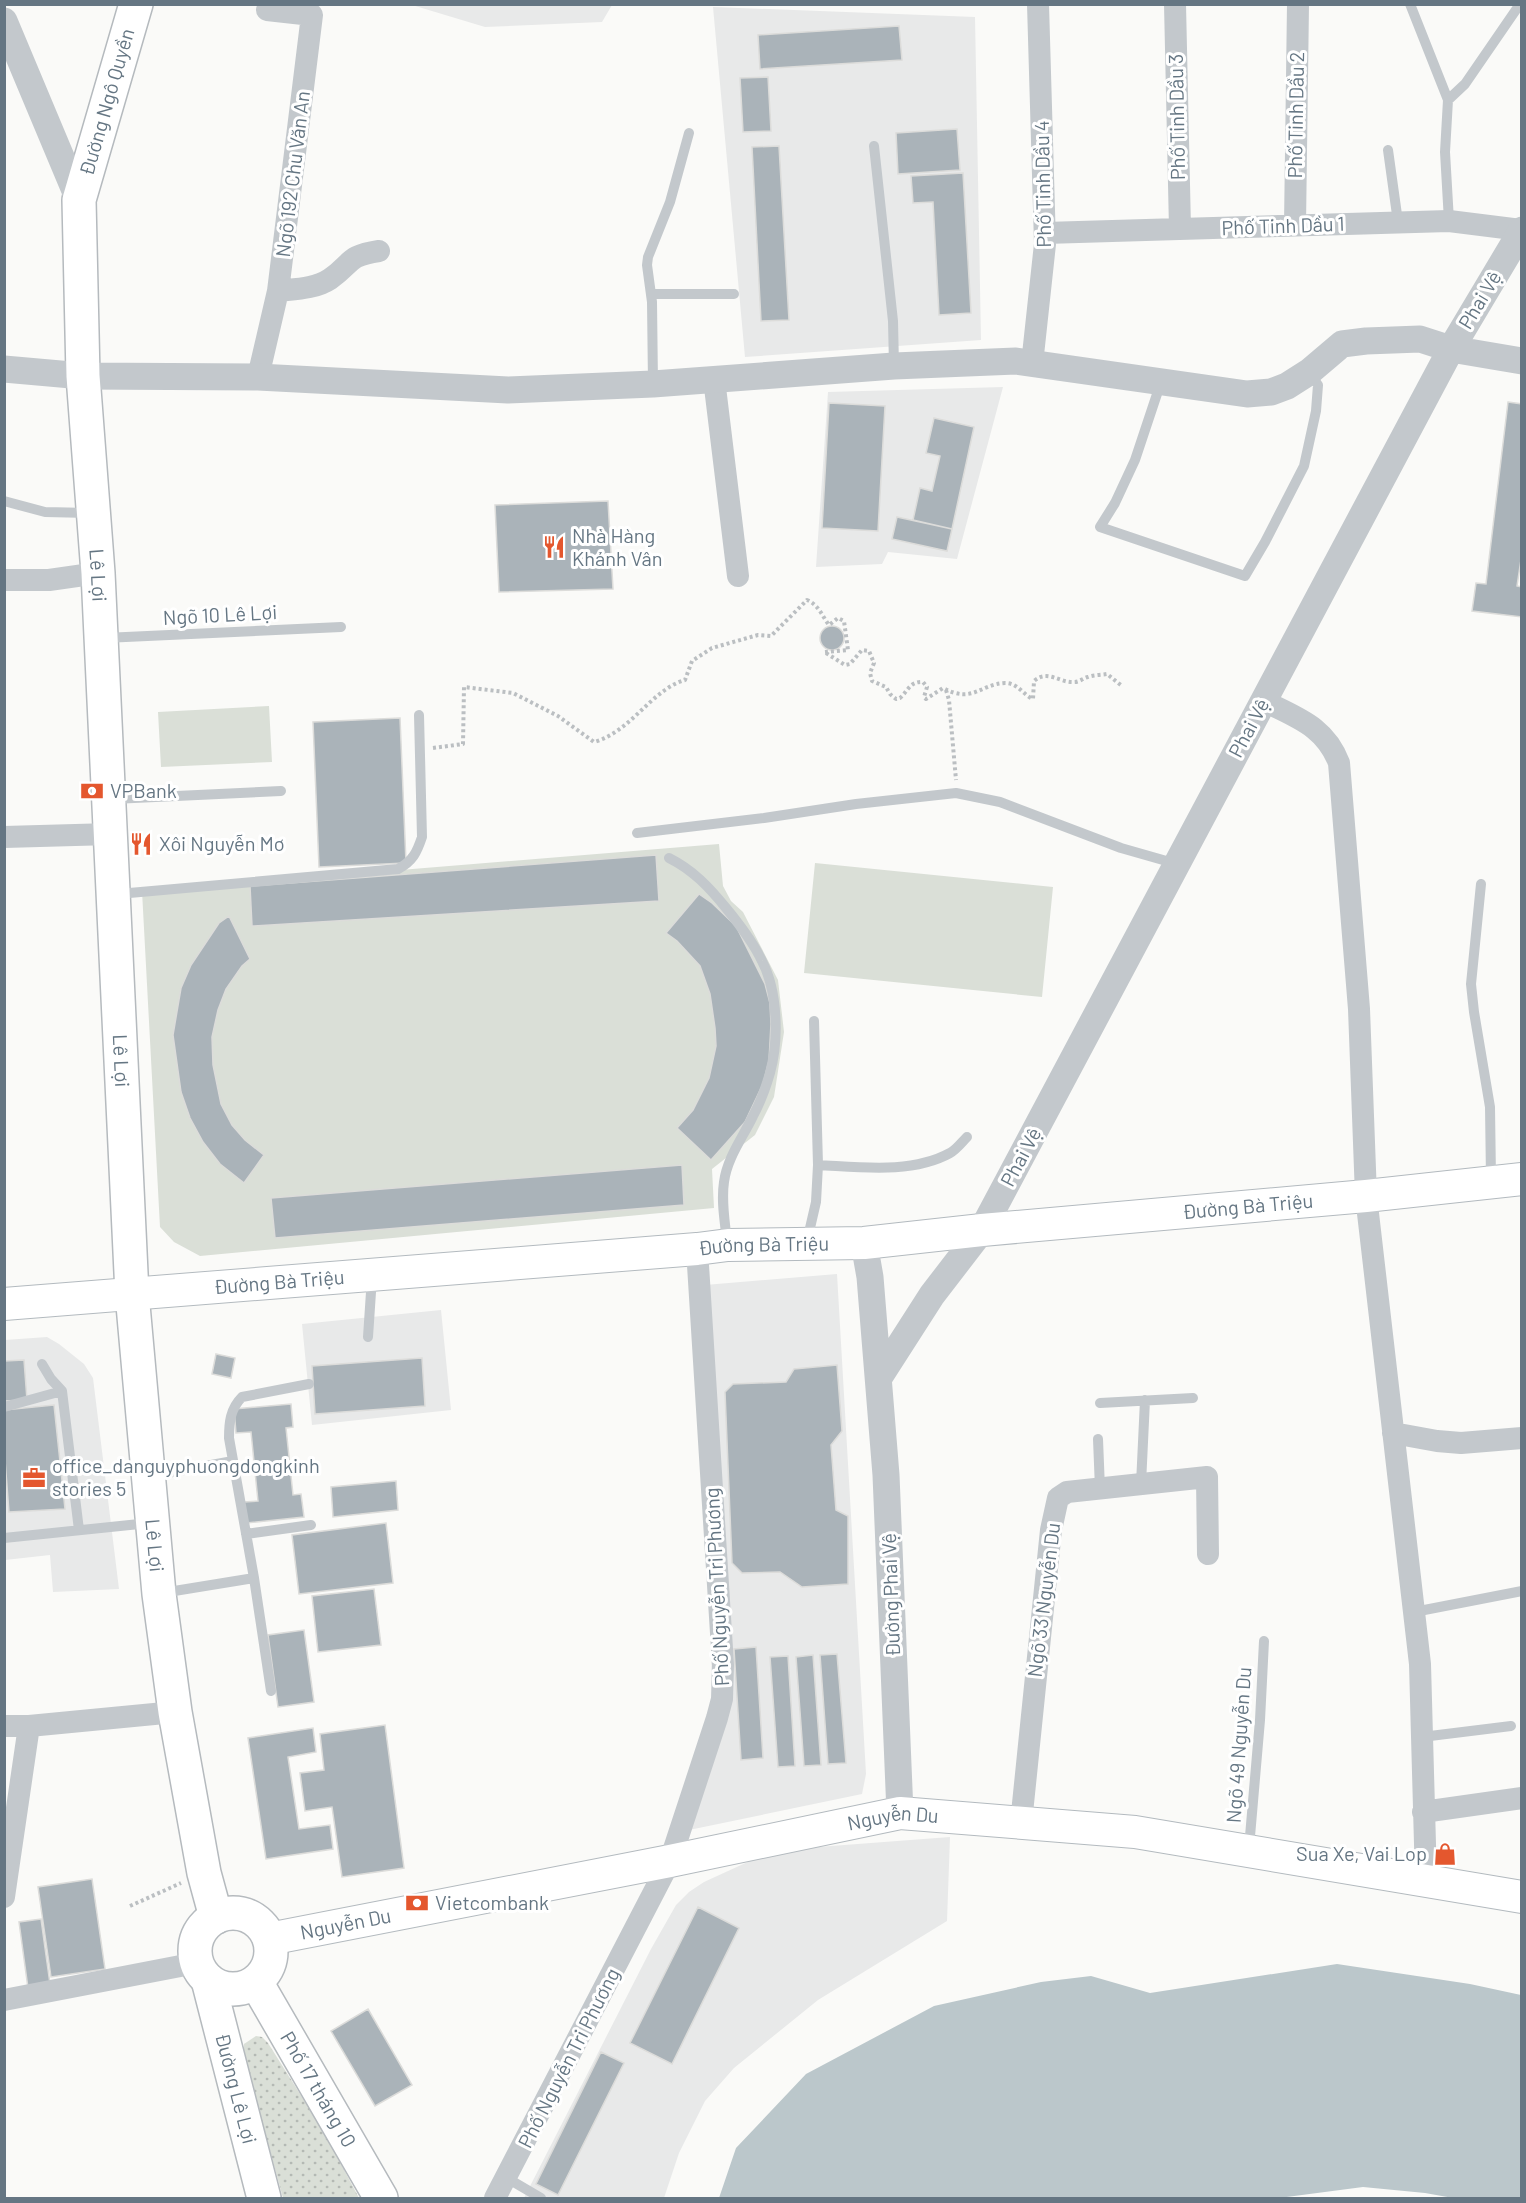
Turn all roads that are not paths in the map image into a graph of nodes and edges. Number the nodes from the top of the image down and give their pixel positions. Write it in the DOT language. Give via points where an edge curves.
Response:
graph roads {
  1 [pos="136,4"];
  2 [pos="1038,4"];
  3 [pos="1175,4"];
  4 [pos="1298,4"];
  5 [pos="1410,4"];
  6 [pos="1520,4"];
  7 [pos="267,10"];
  8 [pos="4,21"];
  9 [pos="1448,100"];
  10 [pos="689,133"];
  11 [pos="874,146"];
  12 [pos="1388,150"];
  13 [pos="79,200"];
  14 [pos="1449,221"];
  15 [pos="1398,222"];
  16 [pos="1295,225"];
  17 [pos="1180,229"];
  18 [pos="1521,230"];
  19 [pos="1045,233"];
  20 [pos="379,250"];
  21 [pos="278,291"];
  22 [pos="651,294"];
  23 [pos="734,294"];
  24 [pos="1451,349"];
  25 [pos="1521,361"];
  26 [pos="1032,364"];
  27 [pos="894,366"];
  28 [pos="4,369"];
  29 [pos="1309,372"];
  30 [pos="83,376"];
  31 [pos="258,377"];
  32 [pos="714,379"];
  33 [pos="1161,382"];
  34 [pos="653,384"];
  35 [pos="4,501"];
  36 [pos="93,513"];
  37 [pos="98,573"];
  38 [pos="738,576"];
  39 [pos="4,580"];
  40 [pos="341,627"];
  41 [pos="101,639"];
  42 [pos="1264,701"];
  43 [pos="419,715"];
  44 [pos="281,791"];
  45 [pos="110,799"];
  46 [pos="637,833"];
  47 [pos="111,834"];
  48 [pos="4,837"];
  49 [pos="669,858"];
  50 [pos="1177,864"];
  51 [pos="1481,884"];
  52 [pos="114,894"];
  53 [pos="814,1021"];
  54 [pos="967,1137"];
  55 [pos="818,1165"];
  56 [pos="1506,1181"];
  57 [pos="1366,1196"];
  58 [pos="982,1230"];
  59 [pos="864,1243"];
  60 [pos="806,1244"];
  61 [pos="728,1245"];
  62 [pos="697,1249"];
  63 [pos="372,1275"];
  64 [pos="132,1294"];
  65 [pos="4,1304"];
  66 [pos="368,1337"];
  67 [pos="42,1364"];
  68 [pos="880,1376"];
  69 [pos="309,1384"];
  70 [pos="62,1391"];
  71 [pos="1193,1398"];
  72 [pos="1145,1400"];
  73 [pos="1100,1403"];
  74 [pos="4,1407"];
  75 [pos="1393,1433"];
  76 [pos="1521,1438"];
  77 [pos="1098,1439"];
  78 [pos="233,1461"];
  79 [pos="149,1476"];
  80 [pos="1141,1484"];
  81 [pos="1100,1488"];
  82 [pos="153,1523"];
  83 [pos="311,1525"];
  84 [pos="79,1530"];
  85 [pos="246,1534"];
  86 [pos="4,1538"];
  87 [pos="1208,1554"];
  88 [pos="254,1578"];
  89 [pos="1521,1591"];
  90 [pos="159,1594"];
  91 [pos="1414,1612"];
  92 [pos="1264,1641"];
  93 [pos="271,1691"];
  94 [pos="175,1712"];
  95 [pos="4,1726"];
  96 [pos="29,1726"];
  97 [pos="1511,1726"];
  98 [pos="1421,1737"];
  99 [pos="1521,1798"];
  100 [pos="1423,1812"];
  101 [pos="900,1813"];
  102 [pos="1021,1823"];
  103 [pos="1249,1851"];
  104 [pos="670,1862"];
  105 [pos="1426,1880"];
  106 [pos="4,1897"];
  107 [pos="1521,1897"];
  108 [pos="216,1917"];
  109 [pos="270,1939"];
  110 [pos="202,1972"];
  111 [pos="256,1982"];
  112 [pos="4,2000"];
  113 [pos="507,2178"];
  114 [pos="258,2197"];
  115 [pos="381,2199"];
  116 [pos="495,2199"];
  117 [pos="541,2199"];
  1 -- 13 [label="main road, Đường Ngô Quyền"];
  2 -- 19 [label="street, Phố Tinh Dầu 4"];
  3 -- 17 [label="street, Phố Tinh Dầu 3"];
  4 -- 16 [label="street, Phố Tinh Dầu 2"];
  5 -- 9 [label="lane"];
  6 -- 9 [label="lane" via="1465,84"];
  7 -- 21 [label="street, Ngõ 192 Chu Văn An" via="312,15"];
  8 -- 13 [label="street"];
  9 -- 14 [label="lane" via="1445,152"];
  10 -- 22 [label="lane" via="670,202 646,265"];
  11 -- 27 [label="lane" via="893,321"];
  12 -- 15 [label="lane"];
  13 -- 30 [label="main road, Lê Lợi"];
  14 -- 15 [label="street, Phố Tinh Dầu 1"];
  14 -- 18 [label="street, Phố Tinh Dầu 1"];
  15 -- 16 [label="street, Phố Tinh Dầu 1"];
  16 -- 17 [label="street, Phố Tinh Dầu 1"];
  17 -- 19 [label="street, Phố Tinh Dầu 1"];
  18 -- 24 [label="street, Phai Vệ"];
  19 -- 26 [label="street, Phố Tinh Dầu 4"];
  20 -- 21 [label="street" via="350,259 319,284"];
  21 -- 31 [label="street, Ngõ 192 Chu Văn An"];
  22 -- 23 [label="lane"];
  22 -- 34 [label="lane"];
  24 -- 25 [label="street"];
  24 -- 29 [label="street" via="1420,339 1342,344"];
  24 -- 42 [label="street, Phai Vệ"];
  26 -- 27 [label="street" via="1016,361"];
  26 -- 33 [label="street"];
  27 -- 32 [label="street"];
  28 -- 30 [label="street"];
  29 -- 33 [label="street" via="1271,392 1247,394"];
  29 -- 33 [label="lane" via="1318,385 1304,466 1245,576 1100,526 1135,460"];
  30 -- 31 [label="street"];
  30 -- 36 [label="main road, Lê Lợi"];
  31 -- 34 [label="street" via="508,390"];
  32 -- 34 [label="street"];
  32 -- 38 [label="street"];
  35 -- 36 [label="lane" via="45,512"];
  36 -- 37 [label="main road, Lê Lợi"];
  37 -- 39 [label="street" via="49,580"];
  37 -- 41 [label="main road, Lê Lợi"];
  40 -- 41 [label="lane, Ngõ 10 Lê Lợi"];
  41 -- 45 [label="main road, Lê Lợi"];
  42 -- 50 [label="street, Phai Vệ"];
  42 -- 57 [label="street" via="1322,733 1340,763 1359,1009"];
  43 -- 52 [label="lane" via="422,837 410,863 398,869"];
  44 -- 45 [label="lane"];
  45 -- 47 [label="main road, Lê Lợi"];
  46 -- 50 [label="lane" via="957,793 1000,802 1121,848"];
  47 -- 48 [label="street"];
  47 -- 52 [label="main road, Lê Lợi"];
  49 -- 61 [label="lane" via="708,886 744,930 764,963 774,1006 775,1047 770,1073 724,1181"];
  50 -- 58 [label="street, Phai Vệ"];
  51 -- 56 [label="lane" via="1471,984"];
  52 -- 64 [label="main road, Lê Lợi"];
  53 -- 55 [label="lane"];
  54 -- 55 [label="lane" via="952,1152 927,1163"];
  55 -- 60 [label="lane" via="816,1202"];
  56 -- 57 [label="main road, Đường Bà Triệu"];
  57 -- 58 [label="main road, Đường Bà Triệu"];
  57 -- 75 [label="street"];
  58 -- 59 [label="main road, Đường Bà Triệu"];
  58 -- 68 [label="street" via="932,1295"];
  59 -- 60 [label="main road, Đường Bà Triệu"];
  59 -- 68 [label="street, Đường Phai Vệ"];
  60 -- 61 [label="main road, Đường Bà Triệu"];
  61 -- 62 [label="main road, Đường Bà Triệu"];
  62 -- 63 [label="main road, Đường Bà Triệu"];
  62 -- 104 [label="street, Phố Nguyễn Tri Phương" via="722,1699"];
  63 -- 64 [label="main road, Đường Bà Triệu"];
  63 -- 66 [label="lane"];
  64 -- 65 [label="main road, Đường Bà Triệu"];
  64 -- 79 [label="main road, Lê Lợi"];
  67 -- 70 [label="lane"];
  68 -- 101 [label="street, Đường Phai Vệ"];
  69 -- 78 [label="lane" via="242,1397 235,1404 229,1438"];
  70 -- 74 [label="lane"];
  70 -- 84 [label="lane"];
  71 -- 72 [label="lane"];
  72 -- 73 [label="lane"];
  72 -- 80 [label="lane"];
  75 -- 76 [label="street" via="1461,1443"];
  75 -- 91 [label="street"];
  77 -- 81 [label="lane"];
  78 -- 79 [label="lane"];
  78 -- 85 [label="lane"];
  79 -- 82 [label="main road, Lê Lợi"];
  80 -- 81 [label="street, Ngõ 33 Nguyễn Du"];
  80 -- 87 [label="street, Ngõ 33 Nguyễn Du" via="1207,1477"];
  81 -- 102 [label="street, Ngõ 33 Nguyễn Du" via="1067,1492 1058,1498 1054,1511"];
  82 -- 84 [label="lane"];
  82 -- 90 [label="main road, Lê Lợi"];
  83 -- 85 [label="lane"];
  84 -- 86 [label="lane"];
  85 -- 88 [label="lane"];
  88 -- 90 [label="lane"];
  88 -- 93 [label="lane"];
  89 -- 91 [label="lane"];
  90 -- 94 [label="main road, Lê Lợi"];
  91 -- 98 [label="street" via="1420,1664"];
  92 -- 103 [label="lane, Ngõ 49 Nguyễn Du"];
  94 -- 96 [label="street"];
  94 -- 108 [label="main road, Lê Lợi" via="204,1873"];
  95 -- 96 [label="street"];
  96 -- 106 [label="street"];
  97 -- 98 [label="lane"];
  98 -- 100 [label="street"];
  99 -- 100 [label="street"];
  100 -- 105 [label="street"];
  101 -- 102 [label="main road, Nguyễn Du"];
  101 -- 104 [label="main road, Nguyễn Du"];
  102 -- 103 [label="main road, Nguyễn Du" via="1135,1832"];
  103 -- 105 [label="main road, Nguyễn Du"];
  104 -- 109 [label="main road, Nguyễn Du"];
  104 -- 113 [label="street, Phố Nguyễn Tri Phương"];
  105 -- 107 [label="main road, Nguyễn Du"];
  108 -- 109 [label="main road" via="242,1914 254,1919"];
  108 -- 110 [label="main road" via="198,1936 195,1950"];
  109 -- 111 [label="main road" via="271,1955"];
  110 -- 111 [label="main road" via="219,1987 231,1990"];
  110 -- 112 [label="street"];
  110 -- 114 [label="main road, Đường Lê Lợi"];
  111 -- 115 [label="main road, Phố 17 tháng 10"];
  113 -- 116 [label="street, Phố Nguyễn Tri Phương"];
  113 -- 117 [label="lane"];
}
